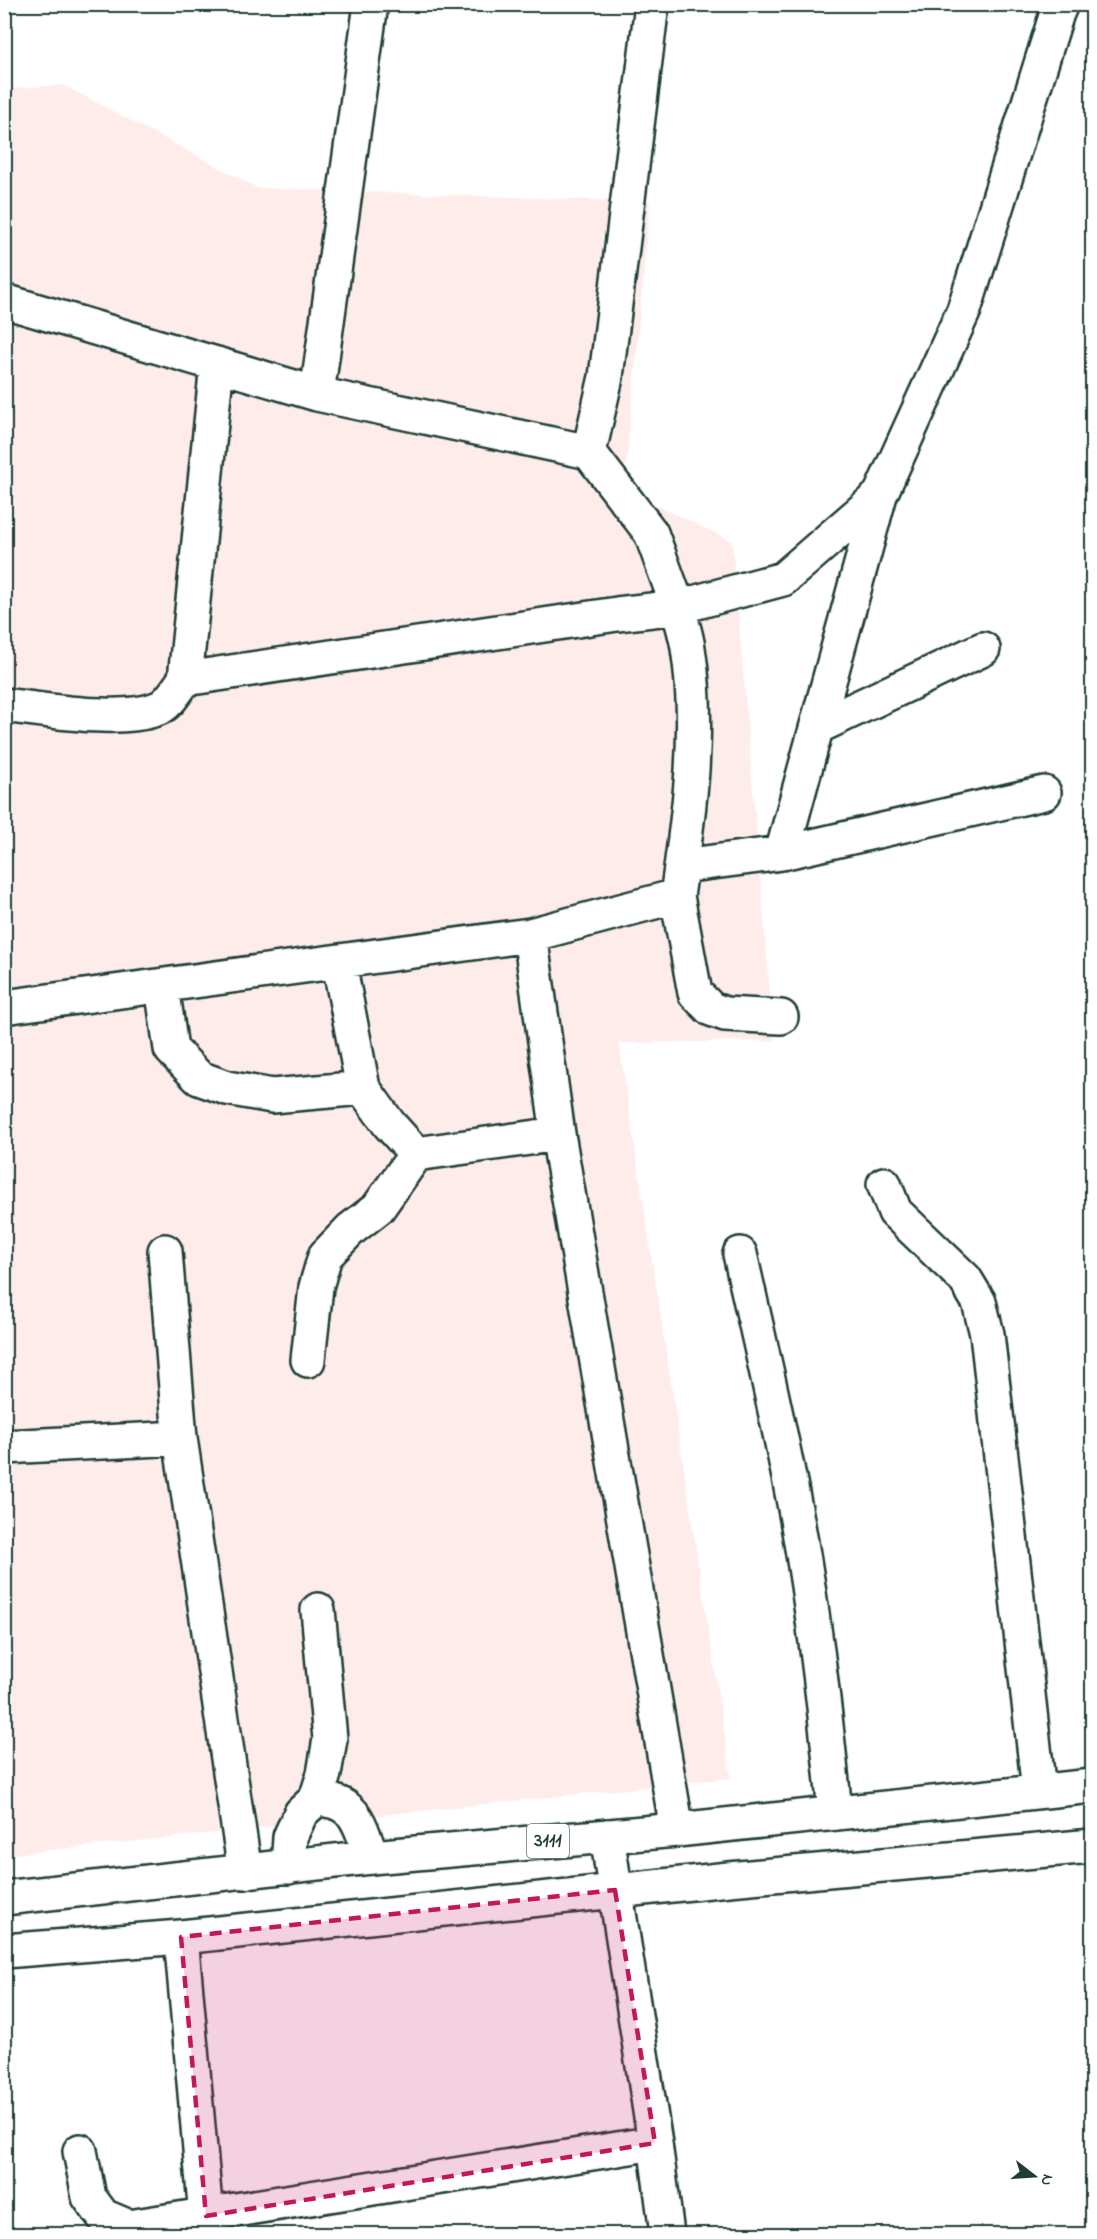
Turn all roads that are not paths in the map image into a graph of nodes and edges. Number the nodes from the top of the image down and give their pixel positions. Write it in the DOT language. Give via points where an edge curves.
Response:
graph roads {
  1 [pos="371,4"];
  2 [pos="652,4"];
  3 [pos="1061,4"];
  4 [pos="4,304"];
  5 [pos="217,364"];
  6 [pos="317,394"];
  7 [pos="589,452"];
  8 [pos="880,495"];
  9 [pos="678,607"];
  10 [pos="983,648"];
  11 [pos="186,679"];
  12 [pos="4,705"];
  13 [pos="817,727"];
  14 [pos="1044,793"];
  15 [pos="782,853"];
  16 [pos="679,881"];
  17 [pos="530,935"];
  18 [pos="339,963"];
  19 [pos="162,986"];
  20 [pos="4,1007"];
  21 [pos="781,1017"];
  22 [pos="363,1088"];
  23 [pos="558,1134"];
  24 [pos="416,1154"];
  25 [pos="884,1184"];
  26 [pos="165,1251"];
  27 [pos="740,1254"];
  28 [pos="308,1360"];
  29 [pos="180,1438"];
  30 [pos="4,1447"];
  31 [pos="318,1610"];
  32 [pos="1092,1786"];
  33 [pos="1039,1791"];
  34 [pos="316,1799"];
  35 [pos="836,1813"];
  36 [pos="677,1830"];
  37 [pos="607,1836"];
  38 [pos="1092,1845"];
  39 [pos="371,1857"];
  40 [pos="288,1867"];
  41 [pos="245,1872"];
  42 [pos="615,1890"];
  43 [pos="7,1892"];
  44 [pos="181,1937"];
  45 [pos="4,1951"];
  46 [pos="655,2143"];
  47 [pos="80,2151"];
  48 [pos="206,2216"];
  49 [pos="667,2235"];
  1 -- 6 [label="street"];
  2 -- 7 [label="street" via="606,377"];
  3 -- 8 [label="street" via="964,310"];
  4 -- 5 [label="street"];
  5 -- 6 [label="street"];
  5 -- 11 [label="street"];
  6 -- 7 [label="street"];
  7 -- 9 [label="street" via="651,532"];
  8 -- 9 [label="street" via="783,579"];
  8 -- 13 [label="street"];
  9 -- 11 [label="street"];
  9 -- 16 [label="street" via="688,646 695,721 690,804"];
  10 -- 13 [label="street"];
  11 -- 12 [label="street" via="162,706 127,716"];
  13 -- 15 [label="street"];
  14 -- 15 [label="street"];
  15 -- 16 [label="street"];
  16 -- 17 [label="street"];
  16 -- 21 [label="street" via="695,993 711,1009 725,1014"];
  17 -- 18 [label="street"];
  17 -- 23 [label="street"];
  18 -- 19 [label="street"];
  18 -- 22 [label="street"];
  19 -- 20 [label="street"];
  19 -- 22 [label="street" via="171,1049 200,1078 227,1088 272,1096"];
  22 -- 24 [label="street"];
  23 -- 24 [label="street"];
  23 -- 36 [label="street"];
  24 -- 28 [label="street" via="378,1208 326,1256 316,1287"];
  25 -- 33 [label="street" via="895,1212 965,1279 979,1302 987,1334"];
  26 -- 29 [label="street"];
  27 -- 35 [label="street" via="799,1528"];
  29 -- 30 [label="street"];
  29 -- 41 [label="street"];
  31 -- 34 [label="street" via="330,1739"];
  32 -- 33 [label="street, 3111"];
  33 -- 35 [label="street, 3111"];
  34 -- 39 [label="street" via="334,1800 353,1812"];
  34 -- 40 [label="street" via="301,1813 290,1836"];
  35 -- 36 [label="street, 3111"];
  36 -- 37 [label="street, 3111"];
  37 -- 39 [label="street, 3111"];
  37 -- 42 [label="street"];
  38 -- 42 [label="street"];
  39 -- 40 [label="street, 3111"];
  40 -- 41 [label="street, 3111"];
  41 -- 43 [label="street, 3111"];
  42 -- 44 [label="street"];
  42 -- 46 [label="street"];
  44 -- 45 [label="street"];
  44 -- 48 [label="street"];
  46 -- 48 [label="street"];
  46 -- 49 [label="street"];
  47 -- 48 [label="street" via="89,2198 103,2216 129,2227"];
}
